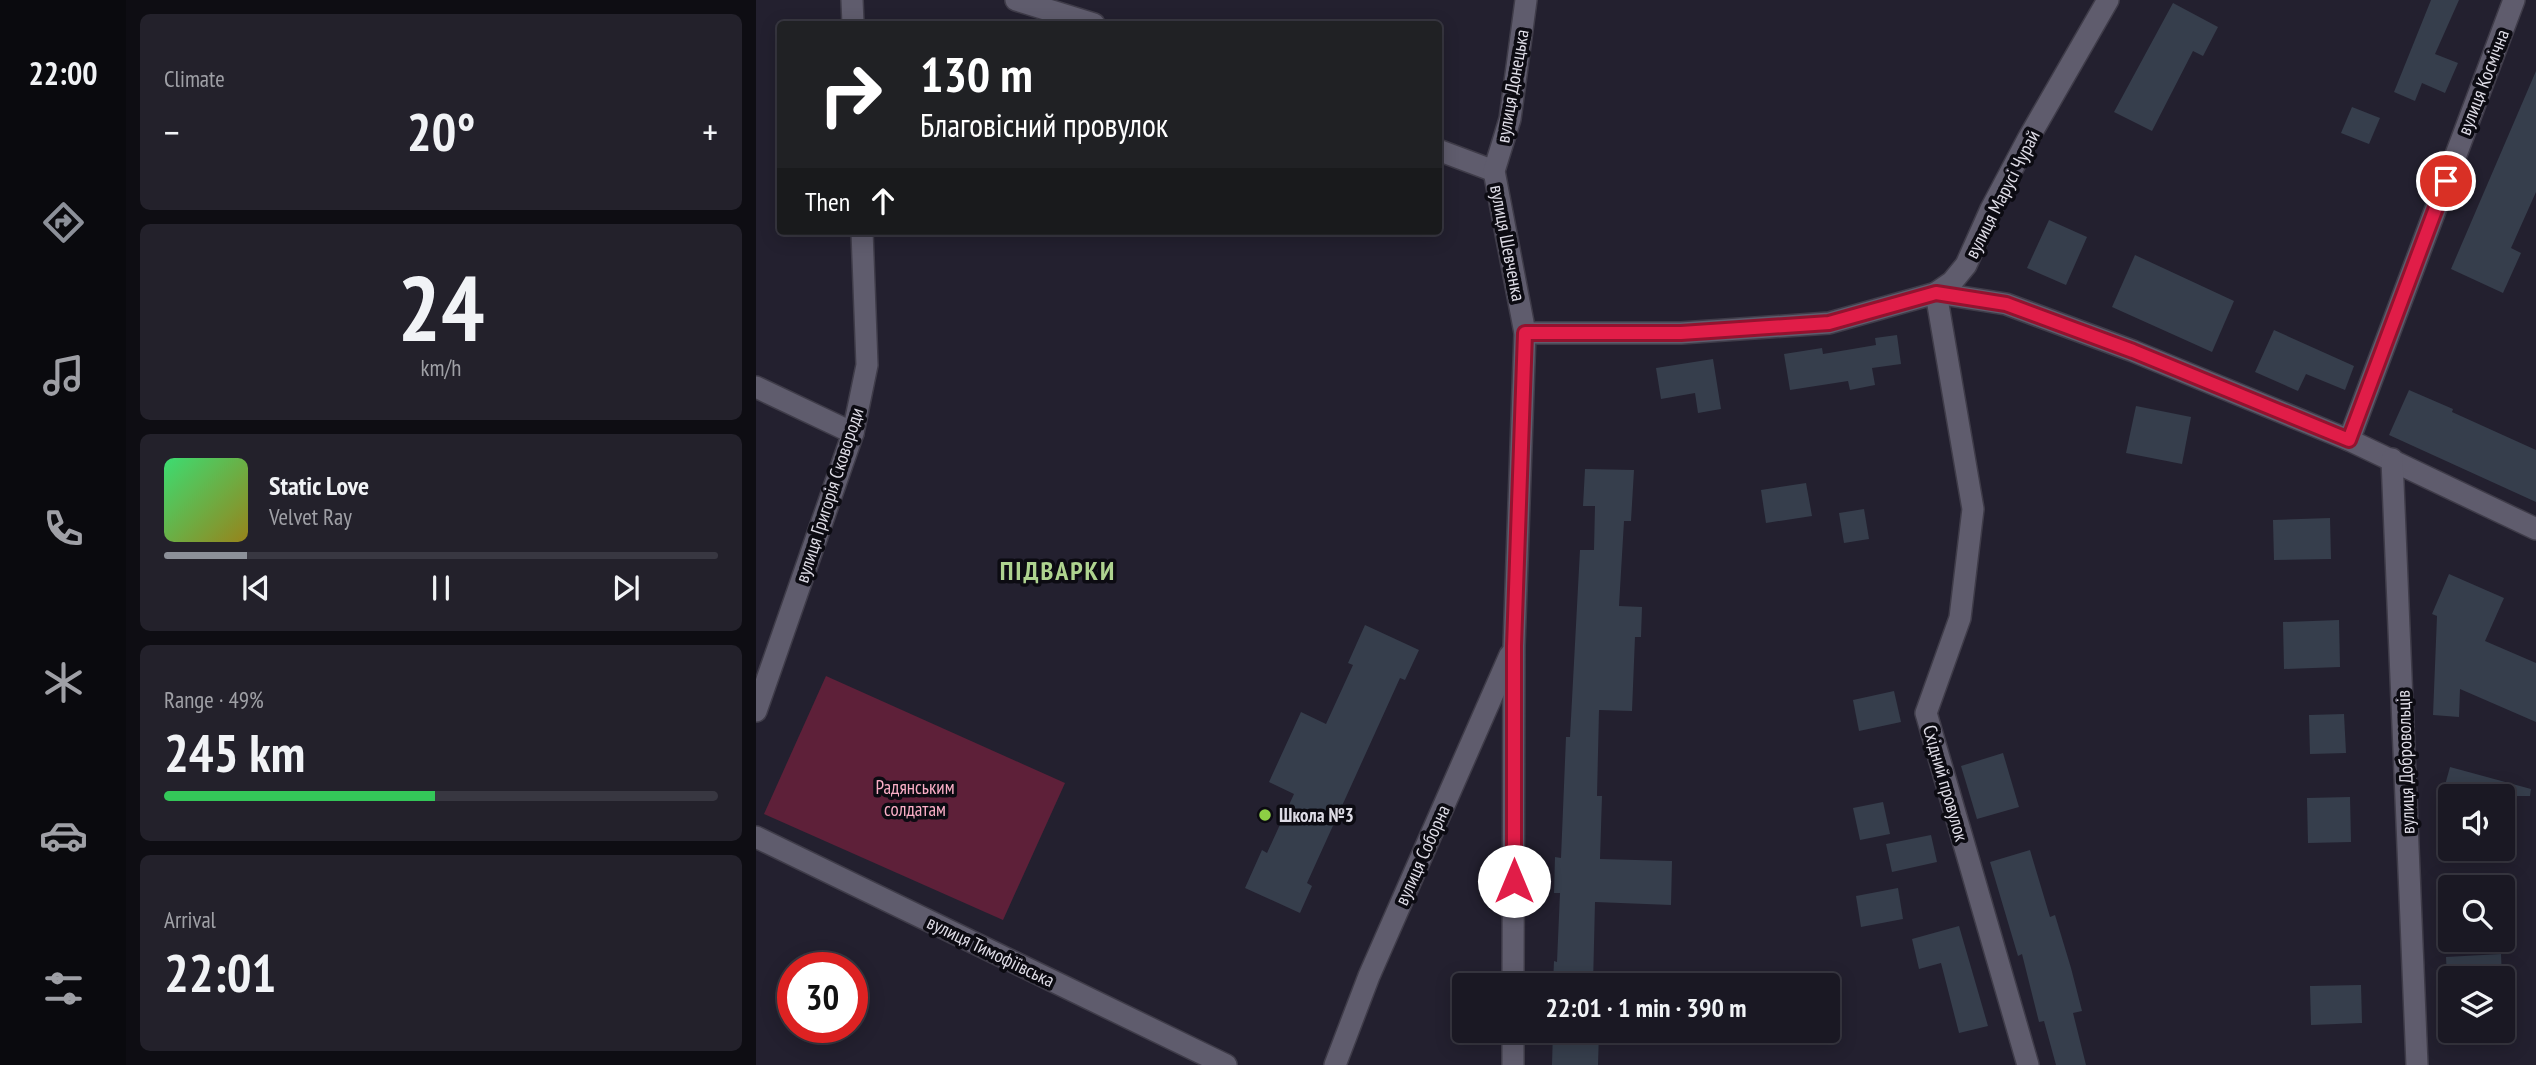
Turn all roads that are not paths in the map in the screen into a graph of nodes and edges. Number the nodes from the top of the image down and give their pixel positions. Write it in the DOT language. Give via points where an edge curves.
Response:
graph roads {
  1 [pos="852,0"];
  2 [pos="1016,0"];
  3 [pos="1526,0"];
  4 [pos="2108,0"];
  5 [pos="2514,0"];
  6 [pos="853,21"];
  7 [pos="1084,21"];
  8 [pos="1442,152"];
  9 [pos="1494,172"];
  10 [pos="862,235"];
  11 [pos="1936,293"];
  12 [pos="1525,333"];
  13 [pos="756,387"];
  14 [pos="853,433"];
  15 [pos="2349,440"];
  16 [pos="2392,459"];
  17 [pos="2536,529"];
  18 [pos="1514,646"];
  19 [pos="756,711"];
  20 [pos="756,837"];
  21 [pos="1513,973"];
  22 [pos="1513,1043"];
  23 [pos="1226,1065"];
  24 [pos="1335,1065"];
  25 [pos="1513,1065"];
  26 [pos="2028,1065"];
  27 [pos="2417,1065"];
  1 -- 6 [label="street"];
  2 -- 7 [label="street"];
  3 -- 9 [label="street, вулиця Донецька" via="1510,119"];
  4 -- 11 [label="street, вулиця Марусі Чурай" via="2015,163 1966,265"];
  5 -- 15 [label="street, вулиця Космічна"];
  8 -- 9 [label="street"];
  9 -- 12 [label="street, вулиця Шевченка"];
  10 -- 14 [label="street, вулиця Григорія Сковороди" via="867,365"];
  11 -- 12 [label="street" via="1829,323 1681,333"];
  11 -- 15 [label="street" via="2006,304"];
  11 -- 26 [label="street, Східний провулок" via="1973,509 1960,618 1926,713"];
  12 -- 18 [label="street, вулиця Шевченка"];
  13 -- 14 [label="street"];
  14 -- 19 [label="street, вулиця Григорія Сковороди"];
  15 -- 16 [label="street"];
  16 -- 17 [label="street"];
  16 -- 27 [label="street, вулиця Добровольців"];
  18 -- 21 [label="street, вулиця Шевченка"];
  18 -- 24 [label="street, вулиця Соборна" via="1369,976"];
  20 -- 23 [label="street, вулиця Тимофіївська"];
  22 -- 25 [label="street"];
}
